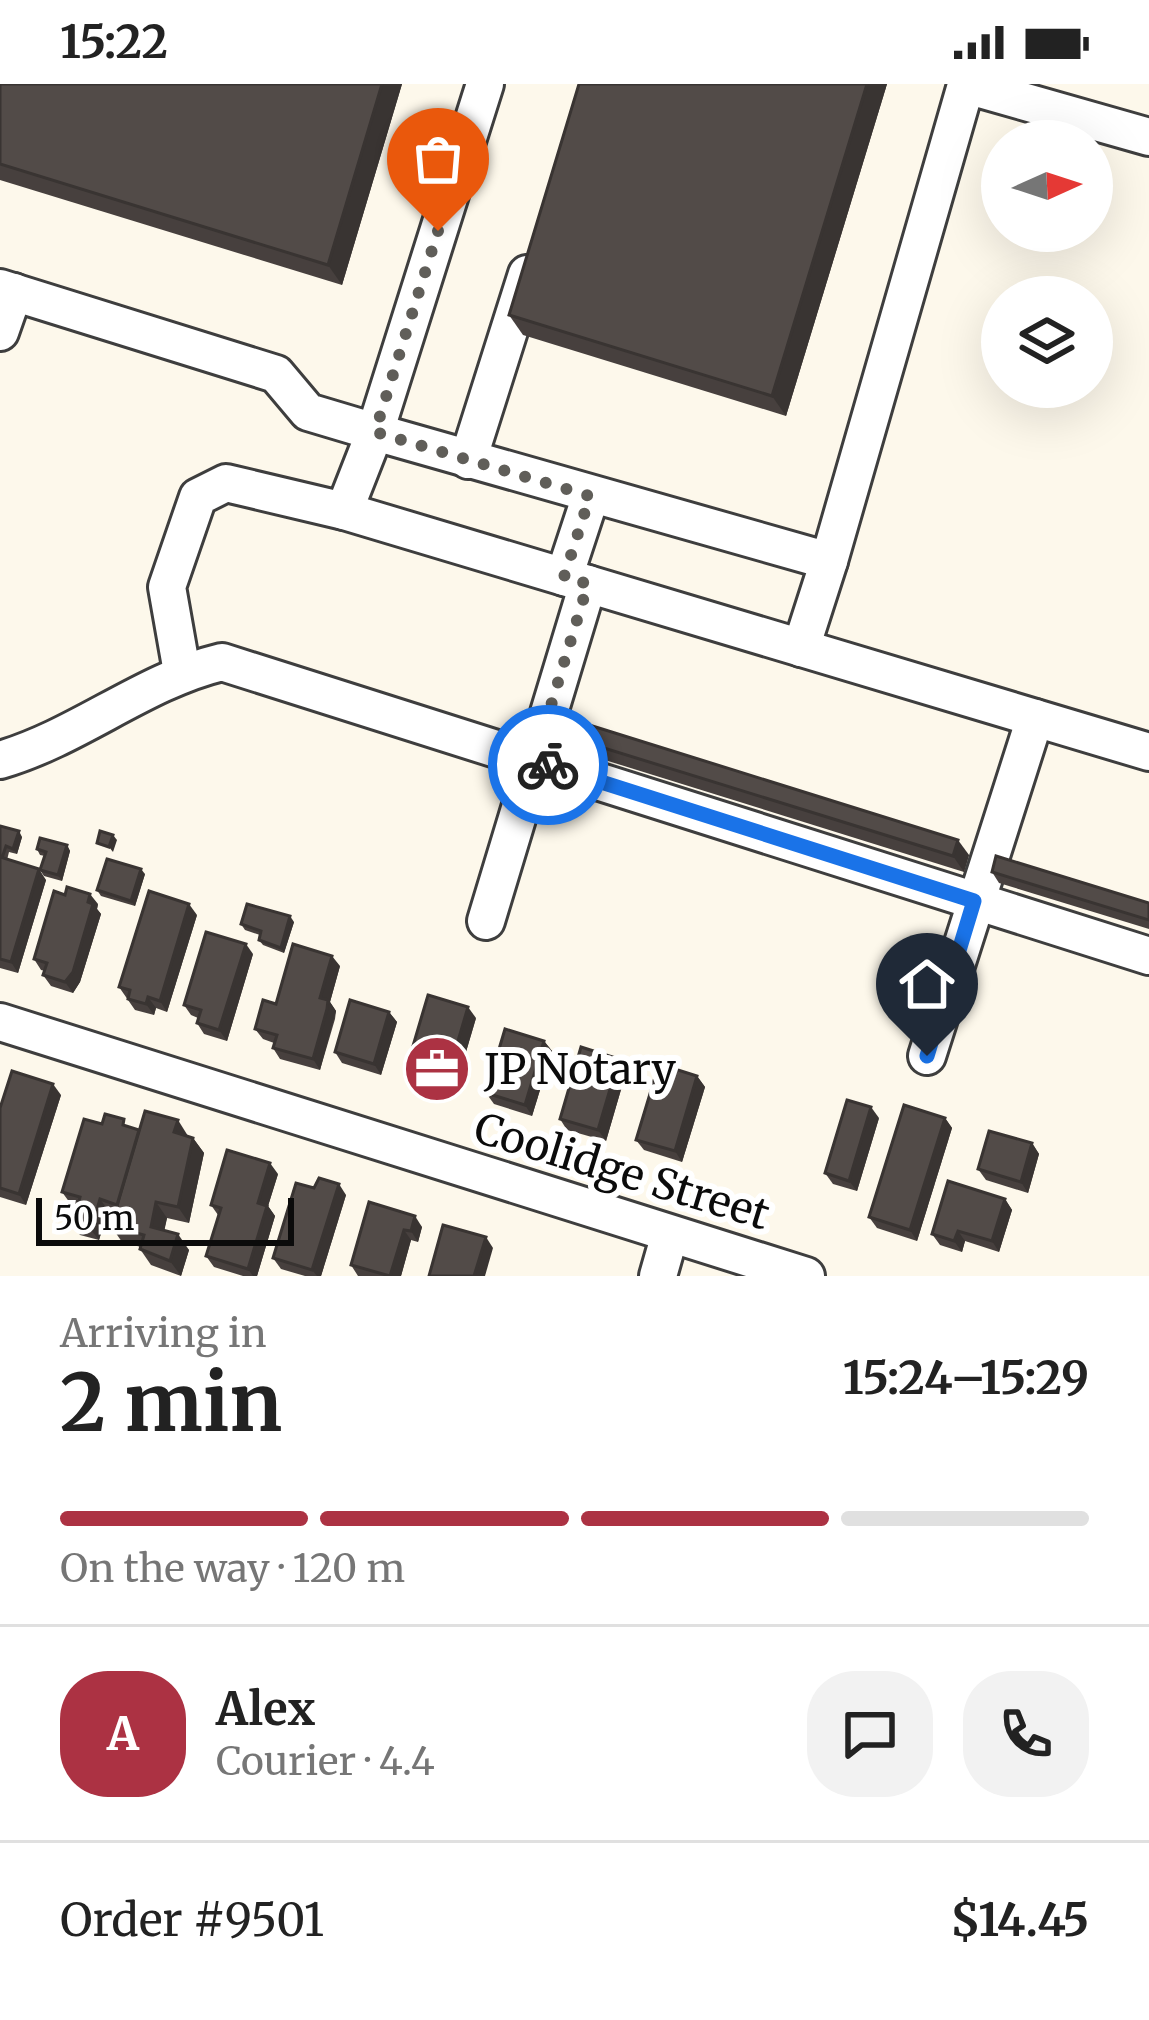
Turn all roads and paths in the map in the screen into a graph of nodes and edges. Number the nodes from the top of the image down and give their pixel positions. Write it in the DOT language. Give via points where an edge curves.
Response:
graph roads {
  1 [pos="484,84"];
  2 [pos="1149,137"];
  3 [pos="529,271"];
  4 [pos="7,290"];
  5 [pos="0,332"];
  6 [pos="375,432"];
  7 [pos="468,460"];
  8 [pos="590,496"];
  9 [pos="344,511"];
  10 [pos="829,561"];
  11 [pos="576,581"];
  12 [pos="802,648"];
  13 [pos="182,672"];
  14 [pos="1035,718"];
  15 [pos="1149,752"];
  16 [pos="0,760"];
  17 [pos="534,761"];
  18 [pos="974,901"];
  19 [pos="486,921"];
  20 [pos="1149,956"];
  21 [pos="0,1022"];
  22 [pos="927,1056"];
  23 [pos="670,1234"];
  24 [pos="658,1276"];
  25 [pos="806,1276"];
  1 -- 6 [label="street"];
  2 -- 10 [label="street" via="966,85"];
  3 -- 7 [label="street"];
  4 -- 5 [label="street"];
  4 -- 6 [label="street" via="276,374 308,412"];
  6 -- 7 [label="street"];
  6 -- 9 [label="street"];
  7 -- 8 [label="street"];
  8 -- 10 [label="street"];
  8 -- 11 [label="street"];
  9 -- 11 [label="street"];
  9 -- 13 [label="street" via="226,483 198,497 167,587"];
  10 -- 12 [label="street"];
  11 -- 12 [label="street"];
  11 -- 17 [label="street"];
  12 -- 14 [label="street"];
  13 -- 16 [label="street" via="46,747"];
  13 -- 17 [label="street" via="222,662"];
  14 -- 15 [label="street"];
  14 -- 18 [label="street"];
  17 -- 18 [label="street"];
  17 -- 19 [label="street"];
  18 -- 20 [label="street"];
  18 -- 22 [label="street"];
  21 -- 23 [label="street, Coolidge Street"];
  23 -- 24 [label="street"];
  23 -- 25 [label="street, Coolidge Street"];
}
